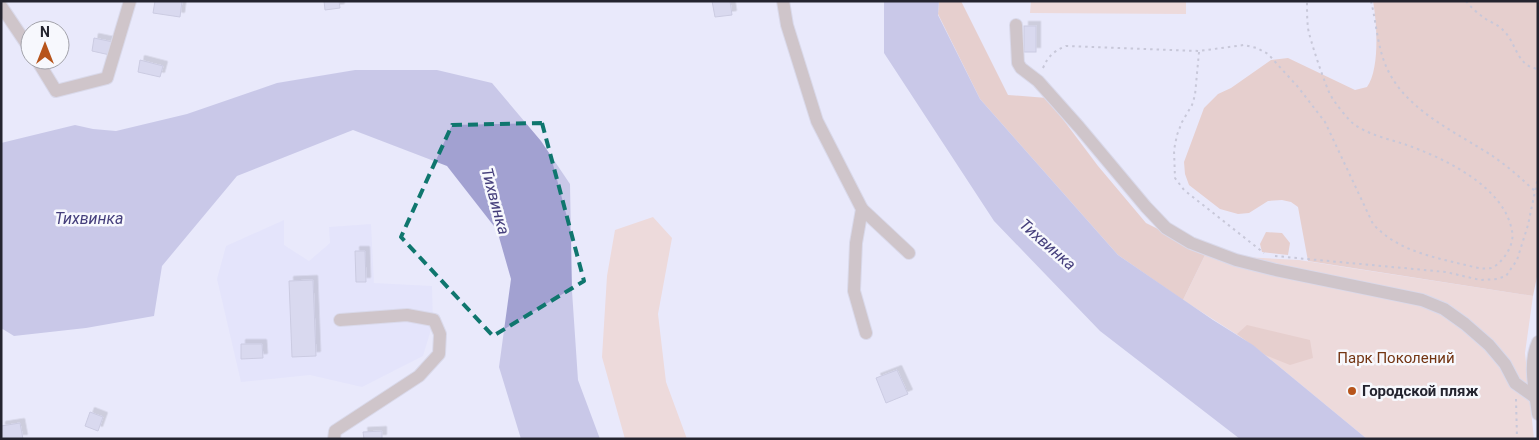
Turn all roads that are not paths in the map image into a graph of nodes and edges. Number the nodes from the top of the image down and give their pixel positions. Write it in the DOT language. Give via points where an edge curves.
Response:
graph roads {
  1 [pos="130,1"];
  2 [pos="783,1"];
  3 [pos="1,6"];
  4 [pos="1016,25"];
  5 [pos="20,34"];
  6 [pos="43,70"];
  7 [pos="862,209"];
  8 [pos="909,253"];
  9 [pos="340,320"];
  10 [pos="866,333"];
  11 [pos="1538,342"];
  12 [pos="1536,398"];
  13 [pos="1538,414"];
  14 [pos="334,435"];
  1 -- 6 [label="street" via="107,78 56,91"];
  2 -- 7 [label="street" via="787,26 817,121"];
  3 -- 5 [label="street"];
  4 -- 12 [label="street" via="1021,68 1038,81 1166,228 1191,243 1236,260 1422,300 1444,309 1489,345 1515,383"];
  7 -- 8 [label="street"];
  7 -- 10 [label="street" via="856,243 854,291"];
  9 -- 14 [label="street" via="407,315 434,320 440,334 439,354 419,376"];
  11 -- 12 [label="street" via="1533,363"];
  12 -- 13 [label="street"];
}
